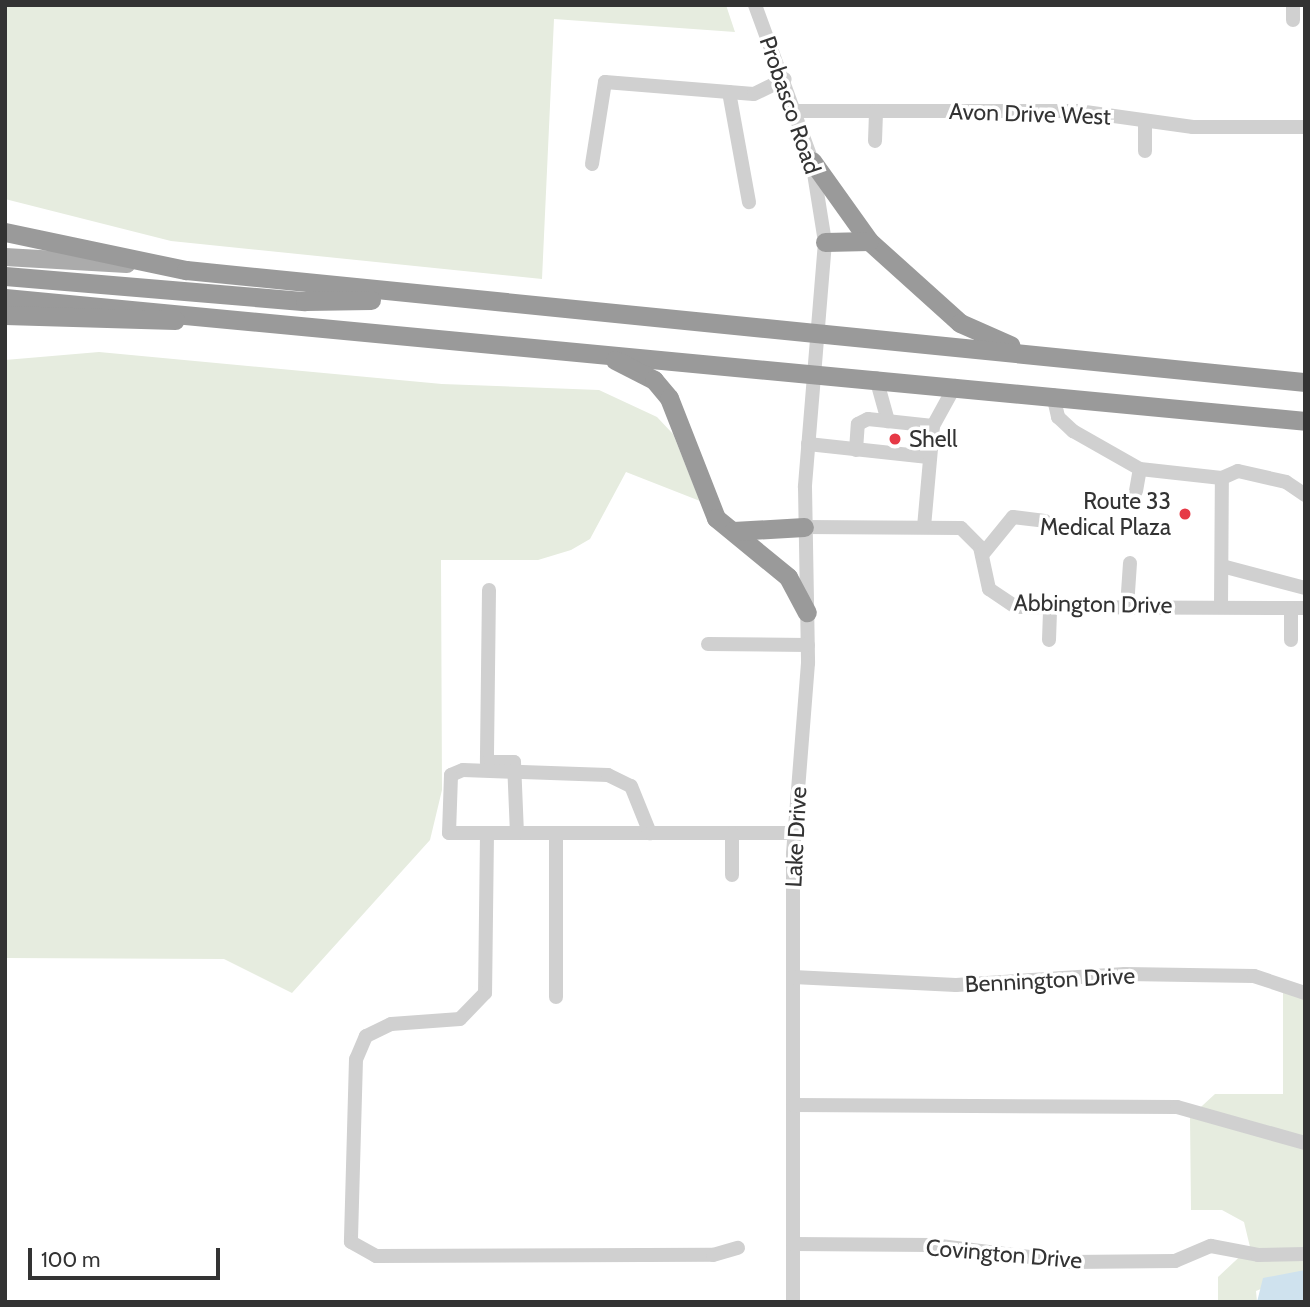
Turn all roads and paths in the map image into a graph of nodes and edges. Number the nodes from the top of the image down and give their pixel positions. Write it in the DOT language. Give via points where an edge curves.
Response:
graph roads {
  1 [pos="755,5"];
  2 [pos="785,79"];
  3 [pos="729,92"];
  4 [pos="797,111"];
  5 [pos="876,111"];
  6 [pos="1145,121"];
  7 [pos="1305,127"];
  8 [pos="875,141"];
  9 [pos="1145,151"];
  10 [pos="812,161"];
  11 [pos="592,164"];
  12 [pos="749,202"];
  13 [pos="5,232"];
  14 [pos="869,241"];
  15 [pos="825,242"];
  16 [pos="5,257"];
  17 [pos="186,270"];
  18 [pos="5,276"];
  19 [pos="5,298"];
  20 [pos="467,299"];
  21 [pos="5,315"];
  22 [pos="261,318"];
  23 [pos="816,334"];
  24 [pos="588,351"];
  25 [pos="1093,363"];
  26 [pos="814,372"];
  27 [pos="877,378"];
  28 [pos="1305,383"];
  29 [pos="955,386"];
  30 [pos="1053,396"];
  31 [pos="888,421"];
  32 [pos="1305,421"];
  33 [pos="933,426"];
  34 [pos="808,444"];
  35 [pos="856,450"];
  36 [pos="928,457"];
  37 [pos="1140,469"];
  38 [pos="1222,478"];
  39 [pos="1136,491"];
  40 [pos="1305,495"];
  41 [pos="1045,521"];
  42 [pos="804,527"];
  43 [pos="924,527"];
  44 [pos="729,530"];
  45 [pos="982,555"];
  46 [pos="1130,563"];
  47 [pos="1222,566"];
  48 [pos="1302,586"];
  49 [pos="489,590"];
  50 [pos="1221,606"];
  51 [pos="1049,607"];
  52 [pos="1127,607"];
  53 [pos="1298,608"];
  54 [pos="807,612"];
  55 [pos="1049,640"];
  56 [pos="1291,640"];
  57 [pos="708,644"];
  58 [pos="808,645"];
  59 [pos="514,775"];
  60 [pos="486,833"];
  61 [pos="517,833"];
  62 [pos="650,833"];
  63 [pos="732,833"];
  64 [pos="794,833"];
  65 [pos="556,834"];
  66 [pos="732,875"];
  67 [pos="793,977"];
  68 [pos="1305,992"];
  69 [pos="556,997"];
  70 [pos="793,1105"];
  71 [pos="1305,1143"];
  72 [pos="793,1244"];
  73 [pos="737,1248"];
  74 [pos="1305,1254"];
  75 [pos="793,1302"];
  1 -- 2 [label="street, Probasco Road"];
  2 -- 3 [label="street" via="754,94"];
  2 -- 4 [label="street, Probasco Road"];
  3 -- 11 [label="street" via="605,82"];
  3 -- 12 [label="street"];
  4 -- 5 [label="street, Avon Drive West"];
  4 -- 10 [label="street, Probasco Road"];
  5 -- 6 [label="street, Avon Drive West" via="1078,111"];
  5 -- 8 [label="street"];
  6 -- 7 [label="street, Avon Drive West"];
  6 -- 9 [label="street"];
  10 -- 14 [label="highway"];
  10 -- 15 [label="street, Probasco Road"];
  13 -- 17 [label="highway"];
  14 -- 15 [label="highway"];
  14 -- 25 [label="highway" via="960,323 986,338"];
  15 -- 23 [label="street, Probasco Road"];
  16 -- 17 [label="main road"];
  17 -- 20 [label="highway"];
  18 -- 20 [label="highway" via="305,301"];
  19 -- 22 [label="highway"];
  20 -- 23 [label="highway"];
  21 -- 22 [label="highway"];
  22 -- 24 [label="highway"];
  23 -- 25 [label="highway"];
  23 -- 26 [label="street, Probasco Road"];
  24 -- 26 [label="highway"];
  24 -- 44 [label="highway" via="636,367 662,389 683,421 708,505"];
  25 -- 28 [label="highway"];
  26 -- 27 [label="highway"];
  26 -- 34 [label="street, Lake Drive"];
  27 -- 29 [label="highway"];
  27 -- 31 [label="street"];
  29 -- 30 [label="highway"];
  29 -- 33 [label="street"];
  30 -- 32 [label="highway"];
  30 -- 37 [label="street" via="1058,417 1073,431"];
  31 -- 33 [label="street"];
  31 -- 35 [label="street" via="858,424"];
  33 -- 36 [label="street"];
  34 -- 35 [label="street"];
  34 -- 42 [label="street, Lake Drive"];
  35 -- 36 [label="street"];
  36 -- 43 [label="street"];
  37 -- 38 [label="street"];
  37 -- 39 [label="street"];
  38 -- 40 [label="street" via="1238,471 1260,475"];
  38 -- 47 [label="street"];
  41 -- 45 [label="street" via="1013,517"];
  42 -- 43 [label="street, Abbington Drive"];
  42 -- 44 [label="highway" via="766,534"];
  42 -- 54 [label="street, Lake Drive"];
  43 -- 45 [label="street, Abbington Drive" via="969,532"];
  44 -- 54 [label="highway" via="788,577"];
  45 -- 51 [label="street, Abbington Drive" via="996,598 1016,607"];
  46 -- 52 [label="street"];
  47 -- 48 [label="street"];
  47 -- 50 [label="street"];
  49 -- 59 [label="street" via="487,762 514,762"];
  50 -- 52 [label="street, Abbington Drive"];
  50 -- 53 [label="street, Abbington Drive"];
  51 -- 52 [label="street, Abbington Drive"];
  51 -- 55 [label="street"];
  53 -- 56 [label="street"];
  54 -- 58 [label="street, Lake Drive"];
  57 -- 58 [label="street"];
  58 -- 64 [label="street, Lake Drive"];
  59 -- 60 [label="street" via="451,775 449,832"];
  59 -- 61 [label="street"];
  59 -- 62 [label="street" via="608,775 631,786"];
  60 -- 61 [label="street"];
  60 -- 73 [label="street" via="485,993 460,1020 391,1024 366,1036 356,1059 351,1241 376,1256 713,1255"];
  61 -- 65 [label="street"];
  62 -- 63 [label="street"];
  62 -- 65 [label="street"];
  63 -- 64 [label="street"];
  63 -- 66 [label="street"];
  64 -- 67 [label="street, Lake Drive"];
  65 -- 69 [label="street"];
  67 -- 68 [label="street, Bennington Drive" via="956,985 1125,974 1250,975"];
  67 -- 70 [label="street, Lake Drive"];
  70 -- 71 [label="street" via="1177,1108"];
  70 -- 72 [label="street, Lake Drive"];
  72 -- 74 [label="street, Covington Drive" via="932,1245 1117,1262 1175,1261 1212,1246 1258,1255"];
  72 -- 75 [label="street, Lake Drive"];
}
